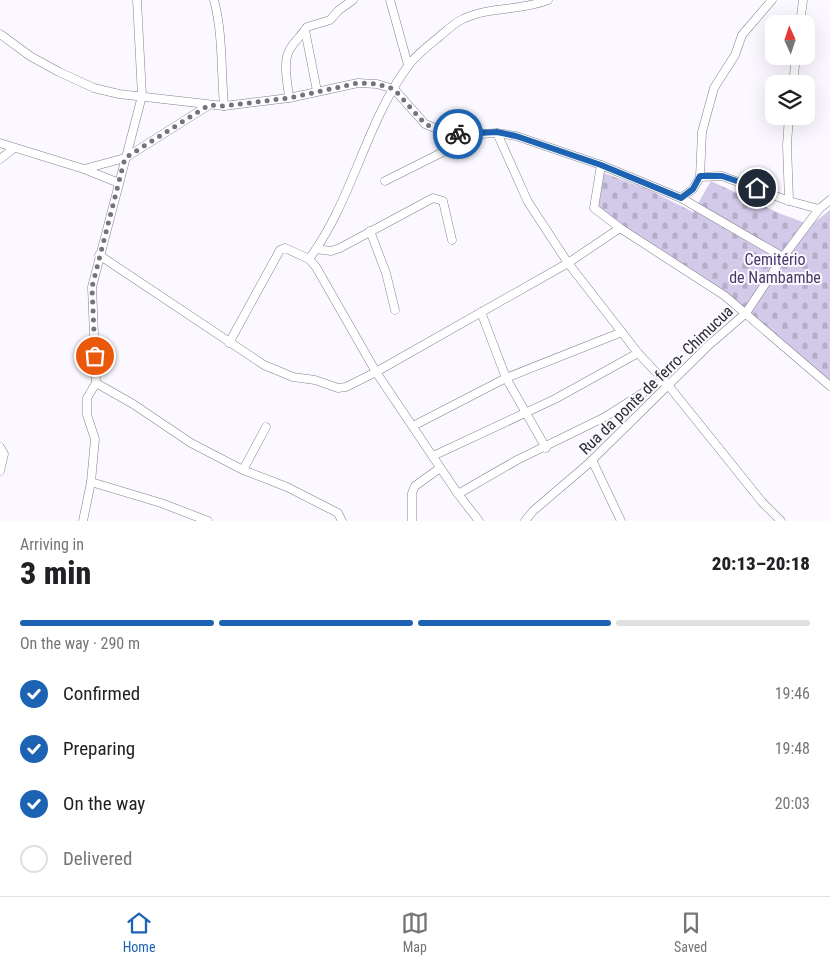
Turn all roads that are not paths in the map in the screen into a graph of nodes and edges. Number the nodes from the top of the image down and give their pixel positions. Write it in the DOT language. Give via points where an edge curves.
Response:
graph roads {
  1 [pos="137,0"];
  2 [pos="214,0"];
  3 [pos="353,0"];
  4 [pos="381,0"];
  5 [pos="548,0"];
  6 [pos="772,0"];
  7 [pos="803,0"];
  8 [pos="390,2"];
  9 [pos="801,15"];
  10 [pos="305,30"];
  11 [pos="0,34"];
  12 [pos="408,65"];
  13 [pos="394,89"];
  14 [pos="317,91"];
  15 [pos="142,96"];
  16 [pos="289,98"];
  17 [pos="209,105"];
  18 [pos="224,106"];
  19 [pos="788,125"];
  20 [pos="497,132"];
  21 [pos="464,135"];
  22 [pos="0,143"];
  23 [pos="14,148"];
  24 [pos="125,158"];
  25 [pos="0,159"];
  26 [pos="601,165"];
  27 [pos="84,170"];
  28 [pos="700,176"];
  29 [pos="385,181"];
  30 [pos="119,183"];
  31 [pos="681,198"];
  32 [pos="830,200"];
  33 [pos="790,202"];
  34 [pos="819,209"];
  35 [pos="620,228"];
  36 [pos="370,231"];
  37 [pos="452,240"];
  38 [pos="316,249"];
  39 [pos="99,255"];
  40 [pos="783,257"];
  41 [pos="309,259"];
  42 [pos="568,263"];
  43 [pos="395,310"];
  44 [pos="481,312"];
  45 [pos="746,313"];
  46 [pos="622,332"];
  47 [pos="229,343"];
  48 [pos="638,353"];
  49 [pos="376,372"];
  50 [pos="506,378"];
  51 [pos="666,382"];
  52 [pos="96,383"];
  53 [pos="830,386"];
  54 [pos="526,413"];
  55 [pos="266,426"];
  56 [pos="413,426"];
  57 [pos="0,447"];
  58 [pos="546,448"];
  59 [pos="433,456"];
  60 [pos="592,460"];
  61 [pos="440,468"];
  62 [pos="243,470"];
  63 [pos="0,471"];
  64 [pos="91,482"];
  65 [pos="458,494"];
  66 [pos="83,521"];
  67 [pos="208,521"];
  68 [pos="342,521"];
  69 [pos="412,521"];
  70 [pos="479,521"];
  71 [pos="525,521"];
  72 [pos="621,521"];
  73 [pos="782,521"];
  1 -- 15 [label="street"];
  2 -- 18 [label="street" via="220,23 218,38"];
  3 -- 10 [label="street" via="330,20"];
  4 -- 8 [label="street"];
  5 -- 12 [label="street" via="498,8 463,18"];
  6 -- 28 [label="street" via="742,35 735,55 711,96 702,132"];
  7 -- 9 [label="street"];
  8 -- 12 [label="street"];
  10 -- 14 [label="street"];
  10 -- 16 [label="street" via="287,57"];
  11 -- 15 [label="street" via="30,56 94,88"];
  12 -- 13 [label="street"];
  13 -- 14 [label="street" via="358,83"];
  13 -- 21 [label="street" via="425,124"];
  13 -- 38 [label="street" via="343,200"];
  14 -- 16 [label="street"];
  15 -- 17 [label="street"];
  15 -- 24 [label="street"];
  16 -- 18 [label="street"];
  17 -- 18 [label="street"];
  17 -- 24 [label="street"];
  19 -- 33 [label="street"];
  20 -- 21 [label="street"];
  20 -- 26 [label="street"];
  20 -- 42 [label="street" via="528,202"];
  21 -- 29 [label="street" via="453,147"];
  22 -- 23 [label="street"];
  23 -- 25 [label="street"];
  23 -- 27 [label="street"];
  24 -- 27 [label="street"];
  24 -- 30 [label="street"];
  26 -- 31 [label="street"];
  26 -- 35 [label="street" via="594,208"];
  27 -- 30 [label="street"];
  28 -- 31 [label="street" via="693,189"];
  28 -- 33 [label="street" via="722,176"];
  30 -- 39 [label="street"];
  31 -- 40 [label="street"];
  32 -- 34 [label="street, Rua da ponte de ferro- Chimucua"];
  33 -- 34 [label="street"];
  34 -- 40 [label="street, Rua da ponte de ferro- Chimucua"];
  35 -- 42 [label="street"];
  35 -- 45 [label="street" via="704,281"];
  36 -- 37 [label="street" via="428,200 438,198 443,201"];
  36 -- 38 [label="street" via="340,248 331,251"];
  36 -- 43 [label="street" via="386,273"];
  38 -- 41 [label="street"];
  39 -- 47 [label="street"];
  39 -- 52 [label="street" via="92,287"];
  40 -- 45 [label="street, Rua da ponte de ferro- Chimucua"];
  41 -- 47 [label="street" via="285,248 280,250"];
  41 -- 49 [label="street"];
  42 -- 44 [label="street"];
  42 -- 46 [label="street"];
  44 -- 49 [label="street"];
  44 -- 50 [label="street"];
  45 -- 51 [label="street, Rua da ponte de ferro- Chimucua"];
  45 -- 53 [label="street"];
  46 -- 48 [label="street"];
  46 -- 50 [label="street"];
  47 -- 49 [label="street" via="286,375 338,388"];
  48 -- 51 [label="street"];
  48 -- 54 [label="street"];
  49 -- 56 [label="street"];
  50 -- 54 [label="street"];
  50 -- 56 [label="street"];
  51 -- 58 [label="street"];
  51 -- 60 [label="street, Rua da ponte de ferro- Chimucua"];
  51 -- 73 [label="street" via="762,502"];
  52 -- 62 [label="street" via="191,443"];
  52 -- 64 [label="street" via="87,398 87,416 95,438"];
  54 -- 58 [label="street"];
  54 -- 59 [label="street"];
  55 -- 62 [label="street"];
  56 -- 59 [label="street"];
  57 -- 63 [label="street" via="4,460"];
  58 -- 65 [label="street" via="517,460"];
  59 -- 61 [label="street"];
  60 -- 71 [label="street, Rua da ponte de ferro- Chimucua"];
  60 -- 72 [label="street"];
  61 -- 65 [label="street"];
  61 -- 69 [label="street" via="415,486"];
  62 -- 68 [label="street" via="287,487 338,513"];
  64 -- 66 [label="street"];
  64 -- 67 [label="street"];
  65 -- 70 [label="street"];
}
